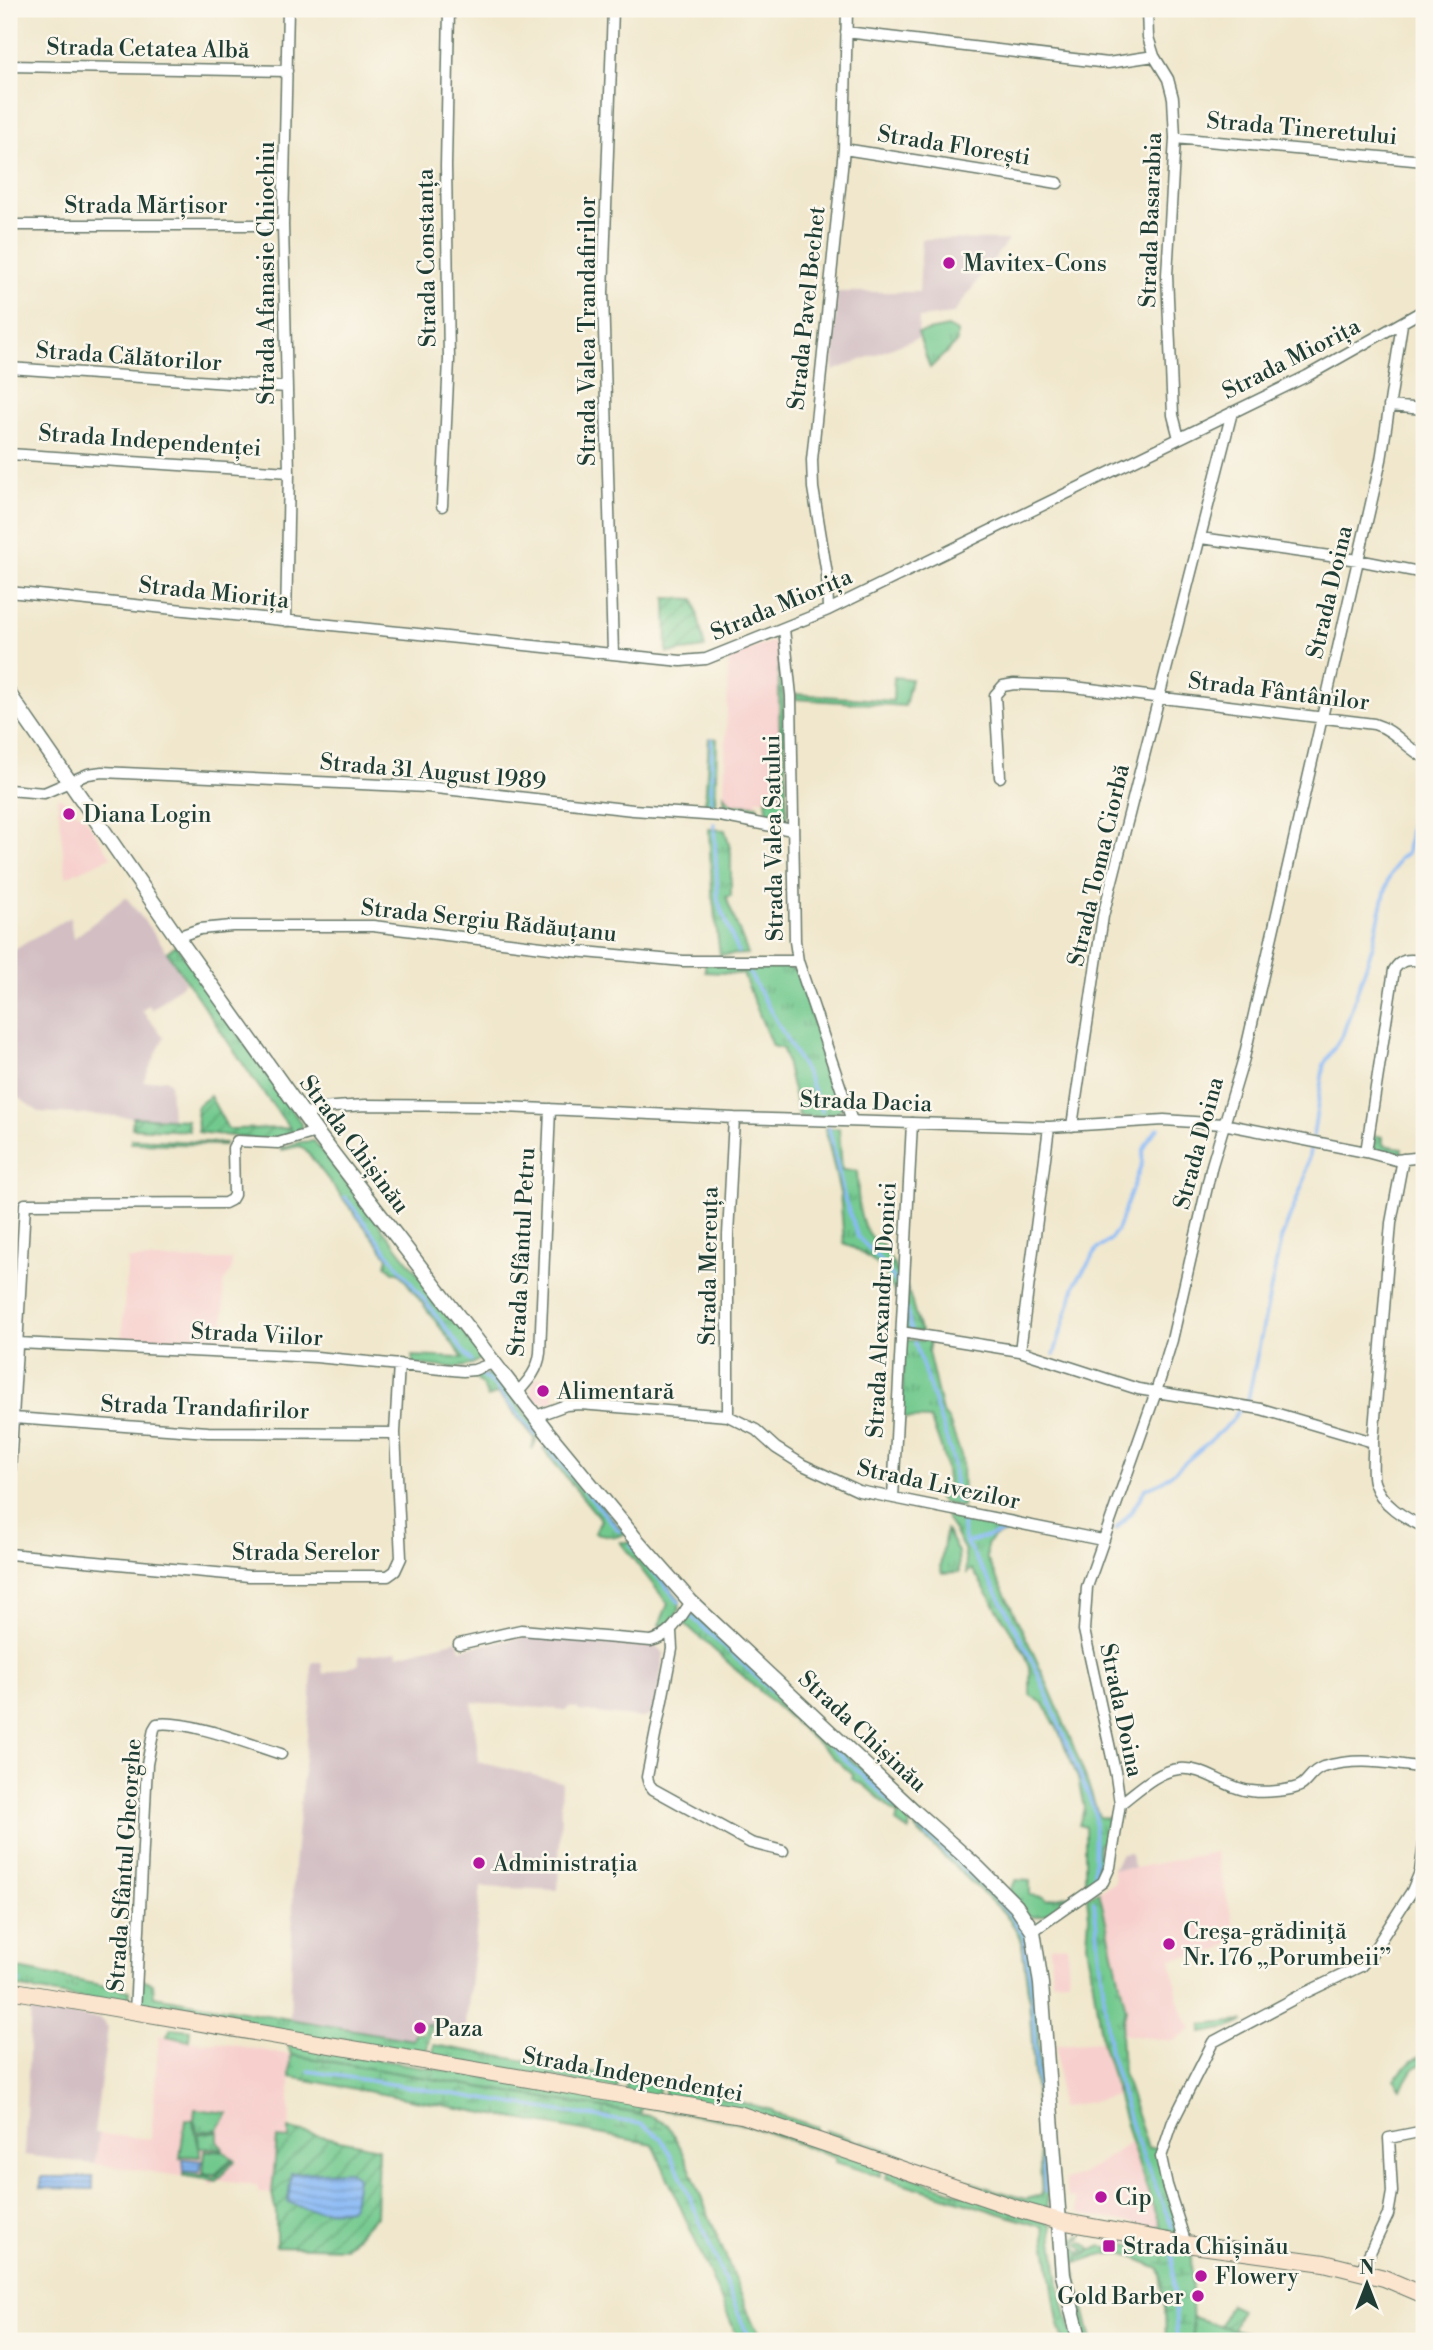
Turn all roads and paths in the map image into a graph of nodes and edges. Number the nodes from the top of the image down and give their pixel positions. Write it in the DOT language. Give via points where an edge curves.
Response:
graph roads {
  1 [pos="288,9"];
  2 [pos="449,9"];
  3 [pos="613,9"];
  4 [pos="847,9"];
  5 [pos="1147,9"];
  6 [pos="846,32"];
  7 [pos="1154,56"];
  8 [pos="9,66"];
  9 [pos="287,71"];
  10 [pos="1175,138"];
  11 [pos="844,149"];
  12 [pos="1424,161"];
  13 [pos="1058,183"];
  14 [pos="9,225"];
  15 [pos="283,225"];
  16 [pos="1424,310"];
  17 [pos="1402,324"];
  18 [pos="9,368"];
  19 [pos="287,387"];
  20 [pos="1389,406"];
  21 [pos="1424,409"];
  22 [pos="1232,412"];
  23 [pos="1179,438"];
  24 [pos="9,454"];
  25 [pos="289,472"];
  26 [pos="442,506"];
  27 [pos="1201,538"];
  28 [pos="1358,560"];
  29 [pos="1424,573"];
  30 [pos="9,592"];
  31 [pos="828,610"];
  32 [pos="286,621"];
  33 [pos="784,629"];
  34 [pos="613,653"];
  35 [pos="9,694"];
  36 [pos="1159,698"];
  37 [pos="1322,717"];
  38 [pos="1424,757"];
  39 [pos="1000,778"];
  40 [pos="69,782"];
  41 [pos="9,790"];
  42 [pos="792,830"];
  43 [pos="177,937"];
  44 [pos="798,961"];
  45 [pos="1424,961"];
  46 [pos="550,1109"];
  47 [pos="304,1117"];
  48 [pos="734,1118"];
  49 [pos="852,1121"];
  50 [pos="912,1123"];
  51 [pos="1223,1124"];
  52 [pos="1072,1126"];
  53 [pos="1049,1127"];
  54 [pos="316,1132"];
  55 [pos="1367,1152"];
  56 [pos="1424,1157"];
  57 [pos="1403,1159"];
  58 [pos="901,1332"];
  59 [pos="14,1349"];
  60 [pos="1020,1351"];
  61 [pos="493,1363"];
  62 [pos="398,1364"];
  63 [pos="518,1392"];
  64 [pos="1156,1392"];
  65 [pos="536,1416"];
  66 [pos="728,1416"];
  67 [pos="14,1418"];
  68 [pos="395,1433"];
  69 [pos="1373,1443"];
  70 [pos="9,1490"];
  71 [pos="893,1498"];
  72 [pos="1424,1527"];
  73 [pos="1102,1540"];
  74 [pos="9,1554"];
  75 [pos="691,1602"];
  76 [pos="671,1631"];
  77 [pos="459,1644"];
  78 [pos="281,1754"];
  79 [pos="1424,1768"];
  80 [pos="1120,1804"];
  81 [pos="1424,1844"];
  82 [pos="783,1851"];
  83 [pos="1033,1930"];
  84 [pos="9,1990"];
  85 [pos="135,2013"];
  86 [pos="1424,2131"];
  87 [pos="1059,2221"];
  88 [pos="1186,2244"];
  89 [pos="1361,2271"];
  90 [pos="1424,2295"];
  91 [pos="1080,2341"];
  1 -- 9 [label="street, Strada Afanasie Chiochiu"];
  2 -- 26 [label="street, Strada Constanța" via="449,360"];
  3 -- 34 [label="street, Strada Valea Trandafirilor" via="603,293"];
  4 -- 6 [label="street, Strada Pavel Bechet"];
  5 -- 7 [label="street, Strada Basarabia"];
  6 -- 7 [label="street" via="1108,63"];
  6 -- 11 [label="street, Strada Pavel Bechet"];
  7 -- 10 [label="street, Strada Basarabia" via="1173,98"];
  8 -- 9 [label="street, Strada Cetatea Albă"];
  9 -- 15 [label="street, Strada Afanasie Chiochiu"];
  10 -- 12 [label="street, Strada Tineretului"];
  10 -- 23 [label="street, Strada Basarabia" via="1167,275 1173,415"];
  11 -- 13 [label="street, Strada Florești"];
  11 -- 31 [label="street, Strada Pavel Bechet" via="812,460"];
  14 -- 15 [label="street, Strada Mărțisor"];
  15 -- 19 [label="street, Strada Afanasie Chiochiu"];
  16 -- 17 [label="street, Strada Miorița"];
  17 -- 20 [label="street, Strada Doina"];
  17 -- 22 [label="street, Strada Miorița"];
  18 -- 19 [label="street, Strada Călătorilor"];
  19 -- 25 [label="street, Strada Afanasie Chiochiu"];
  20 -- 21 [label="street"];
  20 -- 28 [label="street, Strada Doina"];
  22 -- 23 [label="street, Strada Miorița"];
  22 -- 27 [label="street, Strada Toma Ciorbă"];
  23 -- 31 [label="street, Strada Miorița"];
  24 -- 25 [label="street, Strada Independenței"];
  25 -- 32 [label="street, Strada Afanasie Chiochiu"];
  27 -- 28 [label="street"];
  27 -- 36 [label="street, Strada Toma Ciorbă"];
  28 -- 29 [label="street"];
  28 -- 37 [label="street, Strada Doina"];
  30 -- 32 [label="street, Strada Miorița"];
  31 -- 33 [label="street, Strada Miorița"];
  32 -- 34 [label="street, Strada Miorița"];
  33 -- 34 [label="street, Strada Miorița" via="706,659 681,661"];
  33 -- 42 [label="street, Strada Valea Satului" via="791,696"];
  35 -- 40 [label="street, Strada Chișinău"];
  36 -- 37 [label="street, Strada Fântânilor"];
  36 -- 39 [label="street" via="1066,686 1014,684 997,689"];
  36 -- 52 [label="street, Strada Toma Ciorbă" via="1103,916"];
  37 -- 38 [label="street, Strada Fântânilor" via="1387,727"];
  37 -- 51 [label="street, Strada Doina" via="1244,1058"];
  40 -- 41 [label="street, Strada 31 August 1989" via="44,793"];
  40 -- 42 [label="street, Strada 31 August 1989" via="102,772 427,787 720,816"];
  40 -- 43 [label="street, Strada Chișinău"];
  42 -- 44 [label="street, Strada Valea Satului"];
  43 -- 44 [label="street, Strada Sergiu Rădăuțanu" via="232,926 373,926 683,961"];
  43 -- 47 [label="street, Strada Chișinău"];
  44 -- 49 [label="street, Strada Valea Satului"];
  45 -- 55 [label="street" via="1405,959 1394,970"];
  46 -- 47 [label="street, Strada Dacia" via="366,1105 319,1108"];
  46 -- 48 [label="street, Strada Dacia"];
  46 -- 63 [label="street, Strada Sfântul Petru" via="540,1353 533,1375"];
  47 -- 54 [label="street, Strada Chișinău"];
  48 -- 49 [label="street, Strada Dacia"];
  48 -- 66 [label="street, Strada Mereuța" via="728,1226"];
  49 -- 50 [label="street, Strada Dacia"];
  50 -- 53 [label="street, Strada Dacia"];
  50 -- 58 [label="street, Strada Alexandru Donici"];
  51 -- 52 [label="street, Strada Dacia" via="1164,1120"];
  51 -- 55 [label="street, Strada Dacia"];
  51 -- 64 [label="street, Strada Doina"];
  52 -- 53 [label="street, Strada Dacia"];
  53 -- 60 [label="street"];
  54 -- 59 [label="street" via="278,1143 237,1141 233,1148 234,1195 225,1203 25,1204"];
  54 -- 61 [label="street, Strada Chișinău"];
  55 -- 57 [label="street, Strada Dacia"];
  56 -- 57 [label="street, Strada Dacia"];
  57 -- 69 [label="street" via="1391,1223"];
  58 -- 60 [label="street"];
  58 -- 71 [label="street, Strada Alexandru Donici"];
  59 -- 62 [label="street, Strada Viilor" via="316,1357"];
  59 -- 67 [label="street"];
  60 -- 64 [label="street"];
  61 -- 62 [label="street, Strada Viilor" via="474,1370"];
  61 -- 63 [label="street, Strada Chișinău"];
  62 -- 68 [label="street, Strada Serelor"];
  63 -- 65 [label="street, Strada Chișinău"];
  64 -- 69 [label="street" via="1261,1409"];
  64 -- 73 [label="street, Strada Doina"];
  65 -- 66 [label="street, Strada Livezilor" via="580,1404"];
  65 -- 75 [label="street, Strada Chișinău"];
  66 -- 71 [label="street, Strada Livezilor" via="829,1479"];
  67 -- 68 [label="street, Strada Trandafirilor" via="208,1432"];
  67 -- 70 [label="street"];
  68 -- 74 [label="street, Strada Serelor" via="401,1558 388,1576 249,1576"];
  69 -- 72 [label="street" via="1374,1482 1379,1491 1401,1516"];
  71 -- 73 [label="street, Strada Livezilor"];
  73 -- 80 [label="street, Strada Doina" via="1087,1587 1084,1630"];
  75 -- 76 [label="street"];
  75 -- 83 [label="street, Strada Chișinău" via="977,1867"];
  76 -- 77 [label="street" via="651,1641 521,1630"];
  76 -- 82 [label="street" via="672,1649 649,1784 751,1843"];
  78 -- 85 [label="street, Strada Sfântul Gheorghe" via="192,1728 157,1724 153,1729 147,1764"];
  79 -- 80 [label="street" via="1362,1761 1312,1772 1297,1787 1251,1791 1191,1769 1178,1769 1161,1774"];
  80 -- 83 [label="street, Strada Doina" via="1108,1875"];
  81 -- 88 [label="street" via="1412,1891 1361,1966 1213,2042 1161,2157"];
  83 -- 87 [label="street, Strada Chișinău"];
  84 -- 85 [label="main road, Strada Independenței"];
  85 -- 87 [label="main road, Strada Independenței" via="718,2109"];
  86 -- 89 [label="street" via="1389,2138 1392,2192 1388,2215"];
  87 -- 88 [label="main road, Strada Independenței"];
  87 -- 91 [label="street, Strada Chișinău" via="1063,2274"];
  88 -- 89 [label="main road, Strada Independenței"];
  89 -- 90 [label="main road, Strada Independenței"];
}
